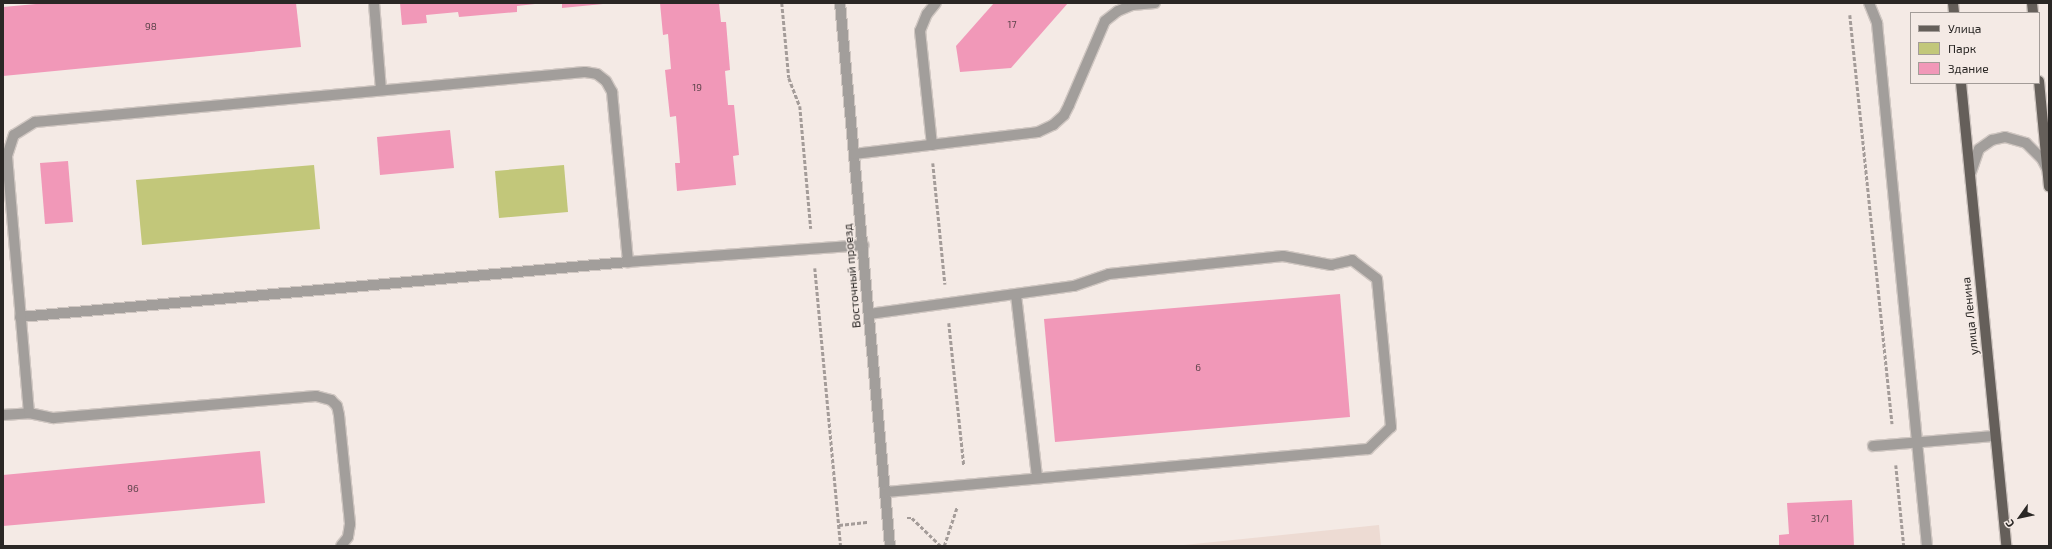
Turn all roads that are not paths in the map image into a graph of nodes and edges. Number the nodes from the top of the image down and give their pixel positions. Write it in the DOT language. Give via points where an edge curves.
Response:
graph roads {
  1 [pos="374,3"];
  2 [pos="840,3"];
  3 [pos="936,3"];
  4 [pos="1155,3"];
  5 [pos="1869,3"];
  6 [pos="1961,84"];
  7 [pos="2039,84"];
  8 [pos="381,90"];
  9 [pos="932,145"];
  10 [pos="854,154"];
  11 [pos="2048,171"];
  12 [pos="1970,178"];
  13 [pos="2049,187"];
  14 [pos="862,245"];
  15 [pos="628,262"];
  16 [pos="1016,295"];
  17 [pos="869,314"];
  18 [pos="20,317"];
  19 [pos="29,413"];
  20 [pos="3,415"];
  21 [pos="1995,436"];
  22 [pos="1917,443"];
  23 [pos="1873,446"];
  24 [pos="1037,478"];
  25 [pos="886,492"];
  26 [pos="341,546"];
  27 [pos="890,546"];
  28 [pos="1927,546"];
  29 [pos="2006,546"];
  1 -- 8 [label="street"];
  2 -- 10 [label="street, Восточный проезд"];
  3 -- 9 [label="street" via="927,14 920,31"];
  4 -- 9 [label="street" via="1132,5 1105,21 1069,106 1053,125 1038,132"];
  5 -- 22 [label="street" via="1877,23"];
  6 -- 12 [label="main road, улица Ленина"];
  7 -- 11 [label="main road"];
  8 -- 15 [label="street" via="585,72 597,74 606,81 612,92"];
  8 -- 18 [label="street" via="35,122 14,134 7,156"];
  9 -- 10 [label="street"];
  10 -- 14 [label="street, Восточный проезд"];
  11 -- 12 [label="street" via="2042,159 2026,143 2005,137 1992,140 1979,149 1974,158"];
  11 -- 13 [label="main road"];
  12 -- 21 [label="main road, улица Ленина"];
  14 -- 15 [label="street"];
  14 -- 17 [label="street, Восточный проезд"];
  15 -- 18 [label="street"];
  16 -- 17 [label="street"];
  16 -- 24 [label="street"];
  16 -- 24 [label="street" via="1074,286 1109,274 1283,256 1331,265 1352,260 1377,279 1391,427 1368,449"];
  17 -- 25 [label="street, Восточный проезд"];
  18 -- 19 [label="street"];
  19 -- 20 [label="street"];
  19 -- 26 [label="street" via="53,418 316,396 331,400 337,406 339,415 350,524 348,537"];
  21 -- 22 [label="street"];
  21 -- 29 [label="main road, улица Ленина"];
  22 -- 23 [label="street"];
  22 -- 28 [label="street"];
  24 -- 25 [label="street"];
  25 -- 27 [label="street, Восточный проезд"];
}
